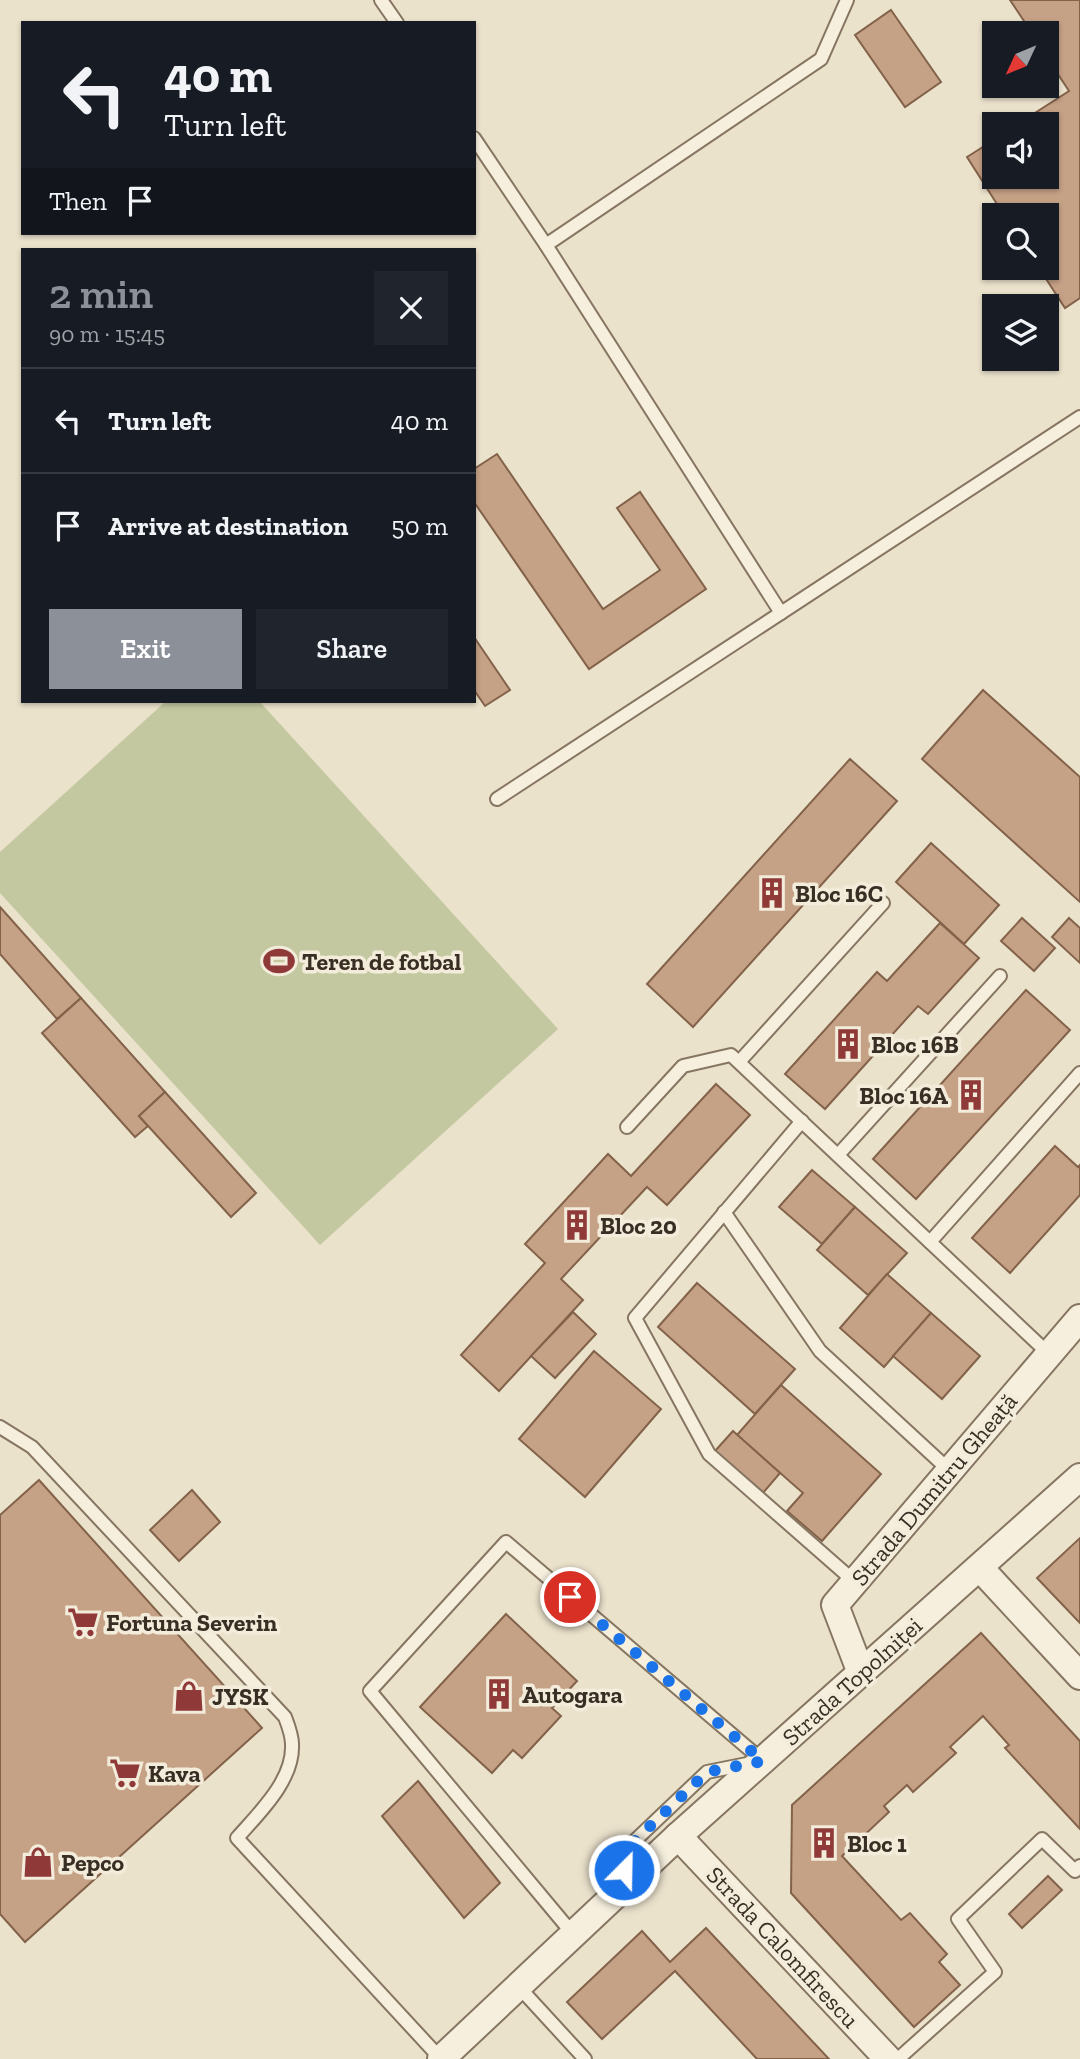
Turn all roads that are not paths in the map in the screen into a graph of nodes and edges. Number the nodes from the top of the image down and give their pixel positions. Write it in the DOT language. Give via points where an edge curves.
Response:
graph roads {
  1 [pos="381,0"];
  2 [pos="847,0"];
  3 [pos="396,21"];
  4 [pos="476,141"];
  5 [pos="546,245"];
  6 [pos="1080,417"];
  7 [pos="781,613"];
  8 [pos="497,799"];
  9 [pos="883,903"];
  10 [pos="1000,976"];
  11 [pos="739,1062"];
  12 [pos="1080,1073"];
  13 [pos="802,1121"];
  14 [pos="627,1127"];
  15 [pos="838,1156"];
  16 [pos="724,1212"];
  17 [pos="930,1242"];
  18 [pos="1080,1318"];
  19 [pos="1049,1354"];
  20 [pos="0,1427"];
  21 [pos="950,1471"];
  22 [pos="1080,1477"];
  23 [pos="980,1568"];
  24 [pos="855,1582"];
  25 [pos="861,1673"];
  26 [pos="1080,1676"];
  27 [pos="763,1761"];
  28 [pos="678,1836"];
  29 [pos="1080,1866"];
  30 [pos="622,1888"];
  31 [pos="573,1934"];
  32 [pos="518,1986"];
  33 [pos="441,2059"];
  34 [pos="585,2059"];
  35 [pos="888,2059"];
  36 [pos="898,2059"];
  1 -- 3 [label="lane"];
  2 -- 5 [label="lane" via="821,58"];
  4 -- 5 [label="lane"];
  5 -- 7 [label="lane"];
  6 -- 7 [label="lane"];
  7 -- 8 [label="lane"];
  9 -- 11 [label="lane"];
  10 -- 15 [label="lane"];
  11 -- 13 [label="lane"];
  11 -- 14 [label="lane" via="731,1055 683,1066"];
  12 -- 17 [label="lane"];
  13 -- 15 [label="lane"];
  13 -- 16 [label="lane"];
  15 -- 17 [label="lane"];
  16 -- 21 [label="lane" via="820,1351"];
  16 -- 24 [label="lane" via="635,1318 709,1454"];
  17 -- 19 [label="lane"];
  18 -- 19 [label="street, Strada Dumitru Gheață"];
  19 -- 21 [label="street, Strada Dumitru Gheață"];
  20 -- 33 [label="lane" via="32,1447 285,1717 292,1744 288,1770 237,1838"];
  21 -- 24 [label="street, Strada Dumitru Gheață"];
  22 -- 23 [label="street, Strada Topolniței"];
  23 -- 25 [label="street, Strada Topolniței"];
  23 -- 26 [label="street"];
  24 -- 25 [label="street, Strada Dumitru Gheață" via="835,1605"];
  25 -- 27 [label="street, Strada Topolniței"];
  27 -- 28 [label="street, Strada Topolniței"];
  27 -- 30 [label="lane" via="707,1772 624,1851"];
  27 -- 31 [label="lane" via="506,1542 370,1690"];
  28 -- 30 [label="street, Strada Topolniței"];
  28 -- 35 [label="street, Strada Calomfirescu"];
  29 -- 36 [label="lane" via="1075,1871 1042,1839 958,1919 995,1972"];
  30 -- 31 [label="street, Strada Topolniței"];
  31 -- 32 [label="street, Strada Topolniței"];
  32 -- 33 [label="street, Strada Topolniței"];
  32 -- 34 [label="lane"];
}
